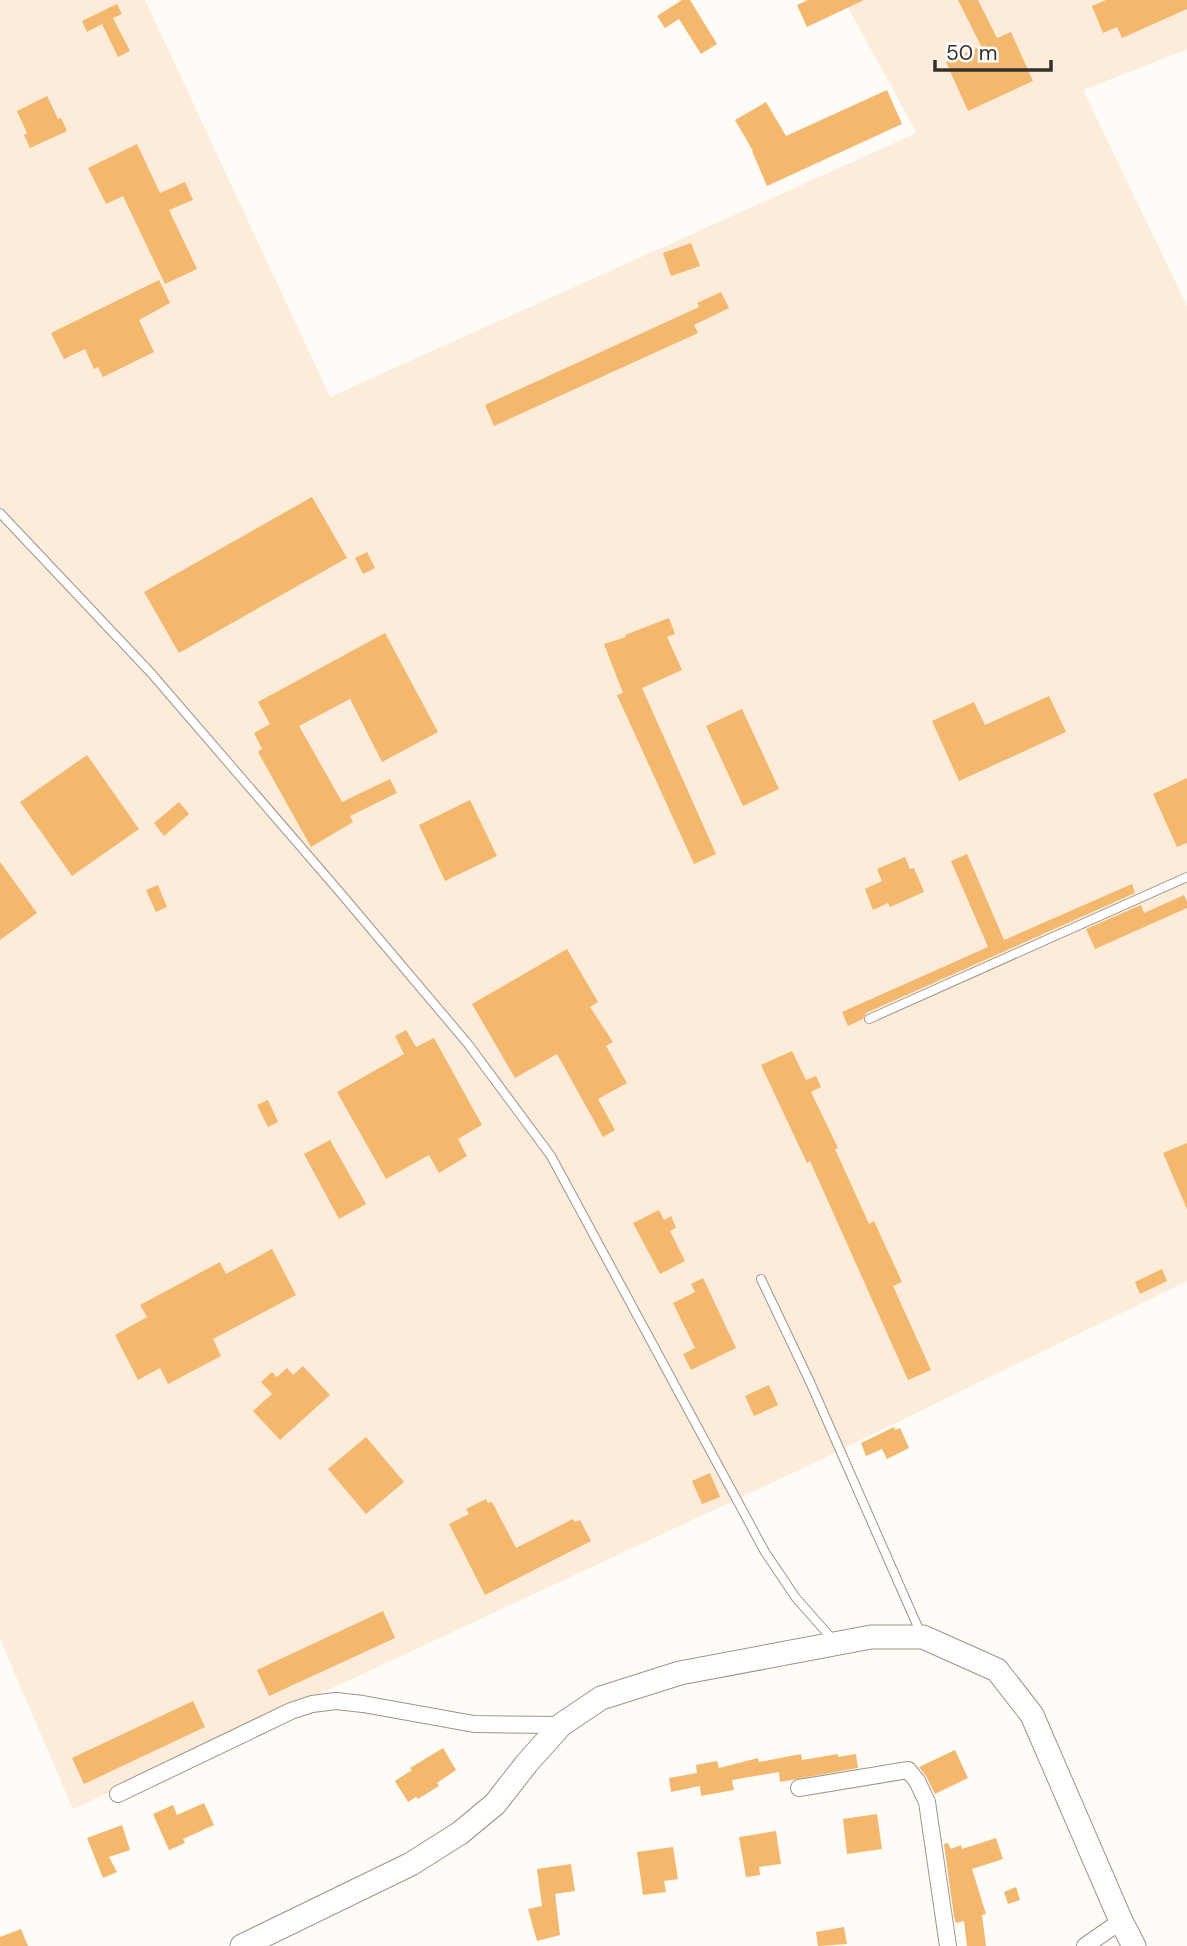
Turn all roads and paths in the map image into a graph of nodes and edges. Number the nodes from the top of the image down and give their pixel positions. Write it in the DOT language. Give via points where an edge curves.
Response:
graph roads {
  1 [pos="0,513"];
  2 [pos="1187,877"];
  3 [pos="869,1019"];
  4 [pos="761,1279"];
  5 [pos="923,1637"];
  6 [pos="836,1643"];
  7 [pos="561,1725"];
  8 [pos="799,1788"];
  9 [pos="118,1794"];
  10 [pos="1121,1921"];
  11 [pos="242,1946"];
  12 [pos="948,1946"];
  13 [pos="1085,1946"];
  14 [pos="1134,1946"];
  1 -- 6 [label="lane" via="151,673 338,890 468,1044 544,1146 765,1552 796,1598"];
  2 -- 3 [label="lane"];
  4 -- 5 [label="lane"];
  5 -- 6 [label="street" via="871,1637"];
  5 -- 10 [label="street" via="997,1670 1032,1716"];
  6 -- 7 [label="street" via="680,1673 601,1698"];
  7 -- 9 [label="street" via="474,1724 363,1704 312,1704"];
  7 -- 11 [label="street" via="495,1804 460,1833 411,1864"];
  8 -- 12 [label="street" via="908,1770 927,1802"];
  10 -- 13 [label="street"];
  10 -- 14 [label="street"];
}
